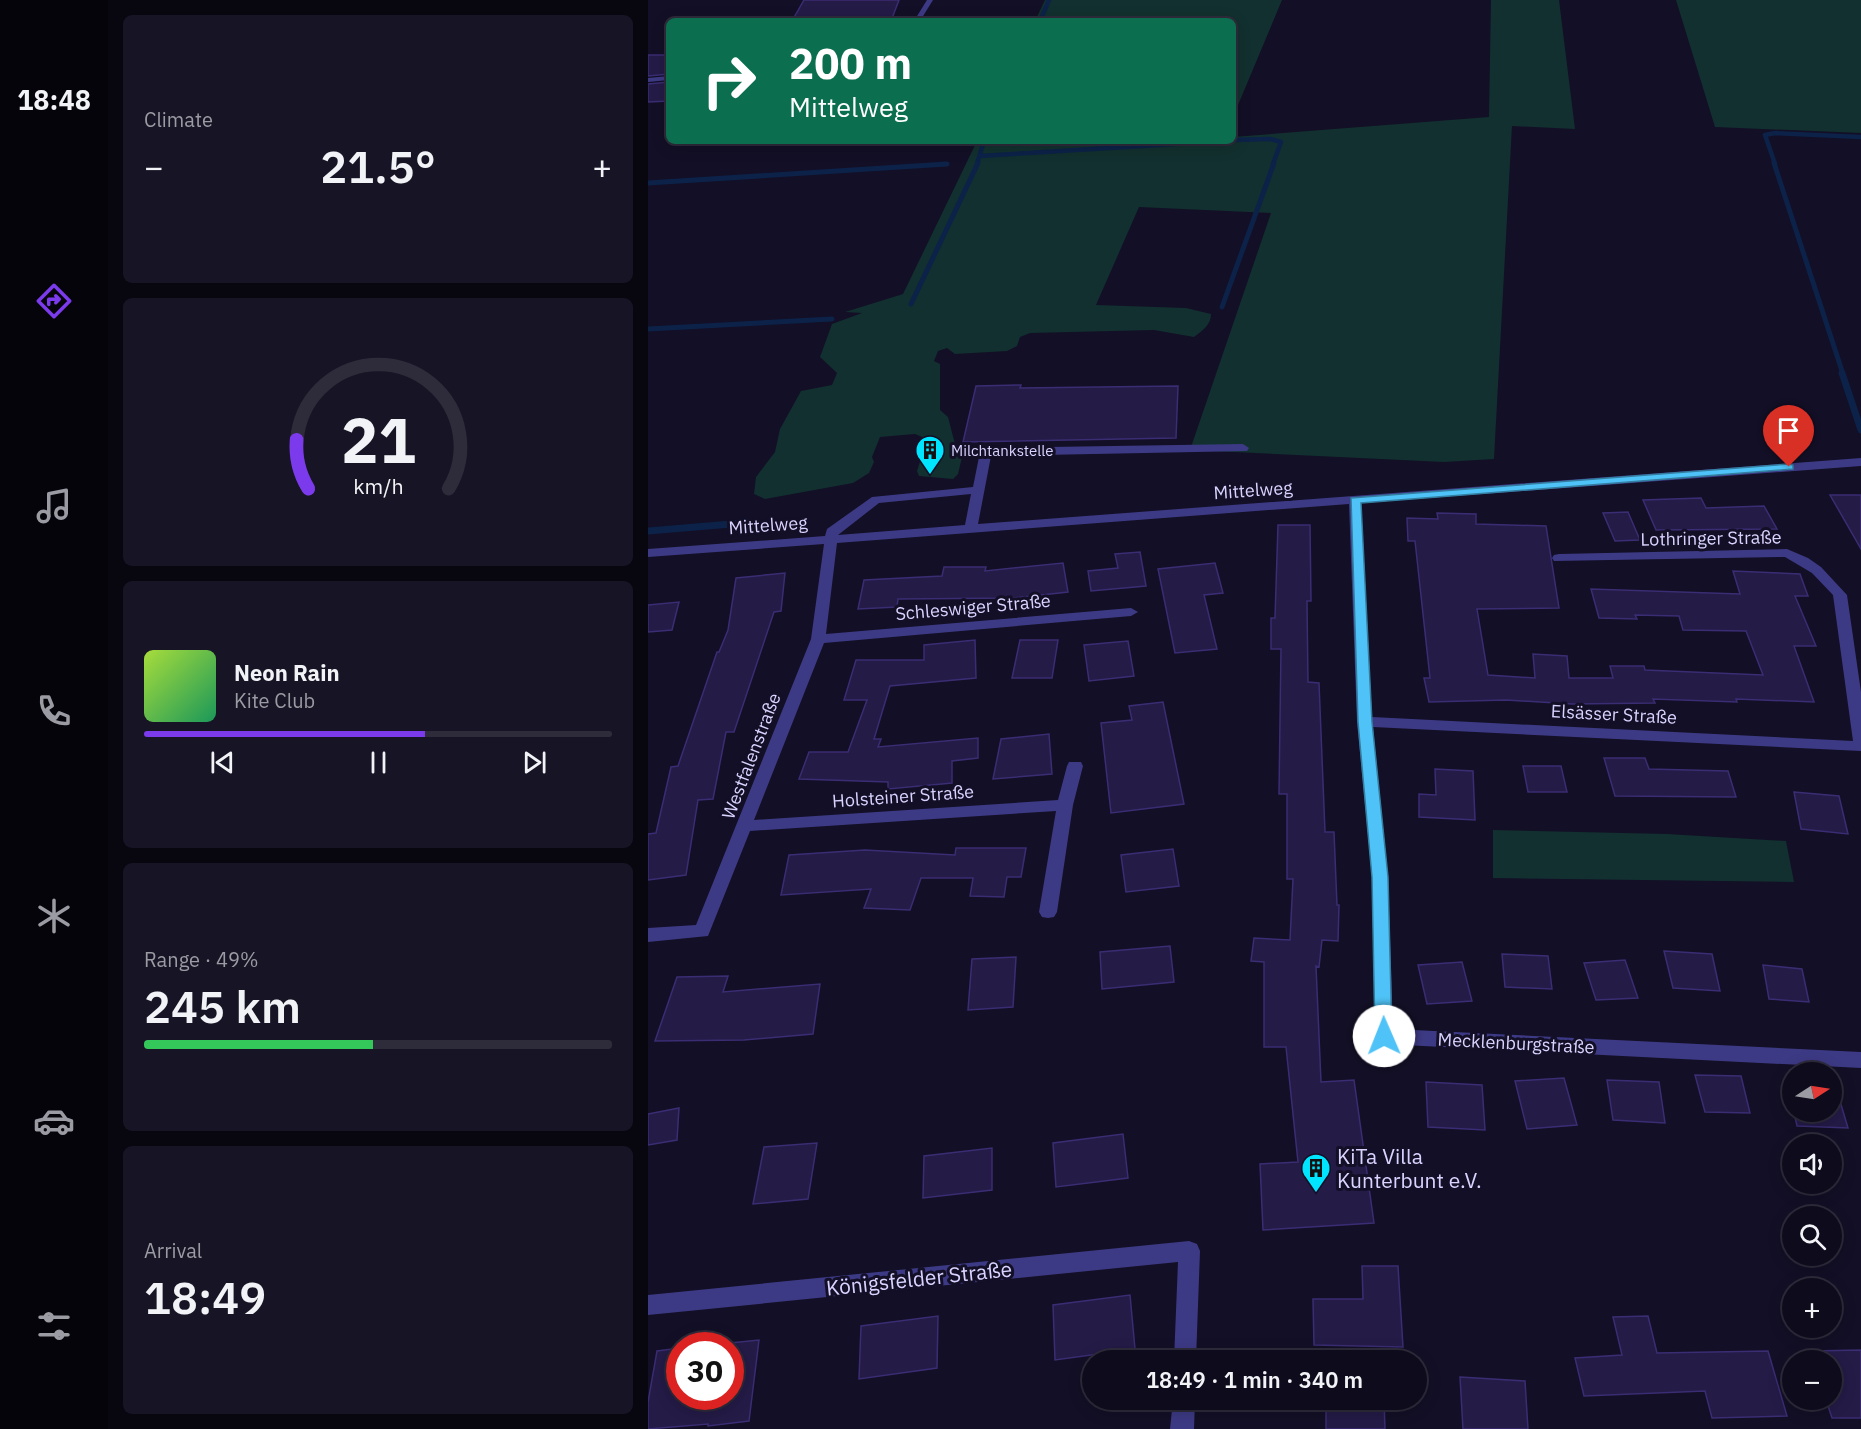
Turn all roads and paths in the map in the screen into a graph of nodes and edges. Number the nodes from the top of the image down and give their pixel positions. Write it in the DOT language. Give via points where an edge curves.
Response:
graph roads {
  1 [pos="930,0"];
  2 [pos="919,18"];
  3 [pos="666,78"];
  4 [pos="648,80"];
  5 [pos="1243,448"];
  6 [pos="1861,462"];
  7 [pos="977,490"];
  8 [pos="1355,500"];
  9 [pos="971,528"];
  10 [pos="831,538"];
  11 [pos="648,553"];
  12 [pos="1559,558"];
  13 [pos="1131,612"];
  14 [pos="818,639"];
  15 [pos="1365,722"];
  16 [pos="1861,746"];
  17 [pos="1075,766"];
  18 [pos="1065,805"];
  19 [pos="744,826"];
  20 [pos="1048,912"];
  21 [pos="648,935"];
  22 [pos="1861,1060"];
  23 [pos="648,1305"];
  24 [pos="1185,1350"];
  25 [pos="1183,1410"];
  26 [pos="1182,1429"];
  1 -- 2 [label="street"];
  3 -- 4 [label="street"];
  5 -- 7 [label="street" via="986,452"];
  6 -- 8 [label="street, Mittelweg"];
  7 -- 9 [label="street"];
  7 -- 10 [label="street" via="876,500 832,532"];
  8 -- 9 [label="street, Mittelweg"];
  8 -- 15 [label="street, Mecklenburgstraße"];
  9 -- 10 [label="street, Mittelweg"];
  10 -- 11 [label="street, Mittelweg"];
  10 -- 14 [label="street, Westfalenstraße"];
  12 -- 16 [label="street, Lothringer Straße" via="1787,553 1803,560 1826,576 1840,595"];
  13 -- 14 [label="street, Schleswiger Straße"];
  14 -- 19 [label="street, Westfalenstraße"];
  15 -- 16 [label="street, Elsässer Straße"];
  15 -- 22 [label="street, Mecklenburgstraße" via="1380,877 1384,1036"];
  17 -- 18 [label="street"];
  18 -- 19 [label="street, Holsteiner Straße"];
  18 -- 20 [label="street"];
  19 -- 21 [label="street, Westfalenstraße" via="702,931"];
  23 -- 24 [label="street, Königsfelder Straße" via="1190,1251"];
  25 -- 26 [label="street"];
}
